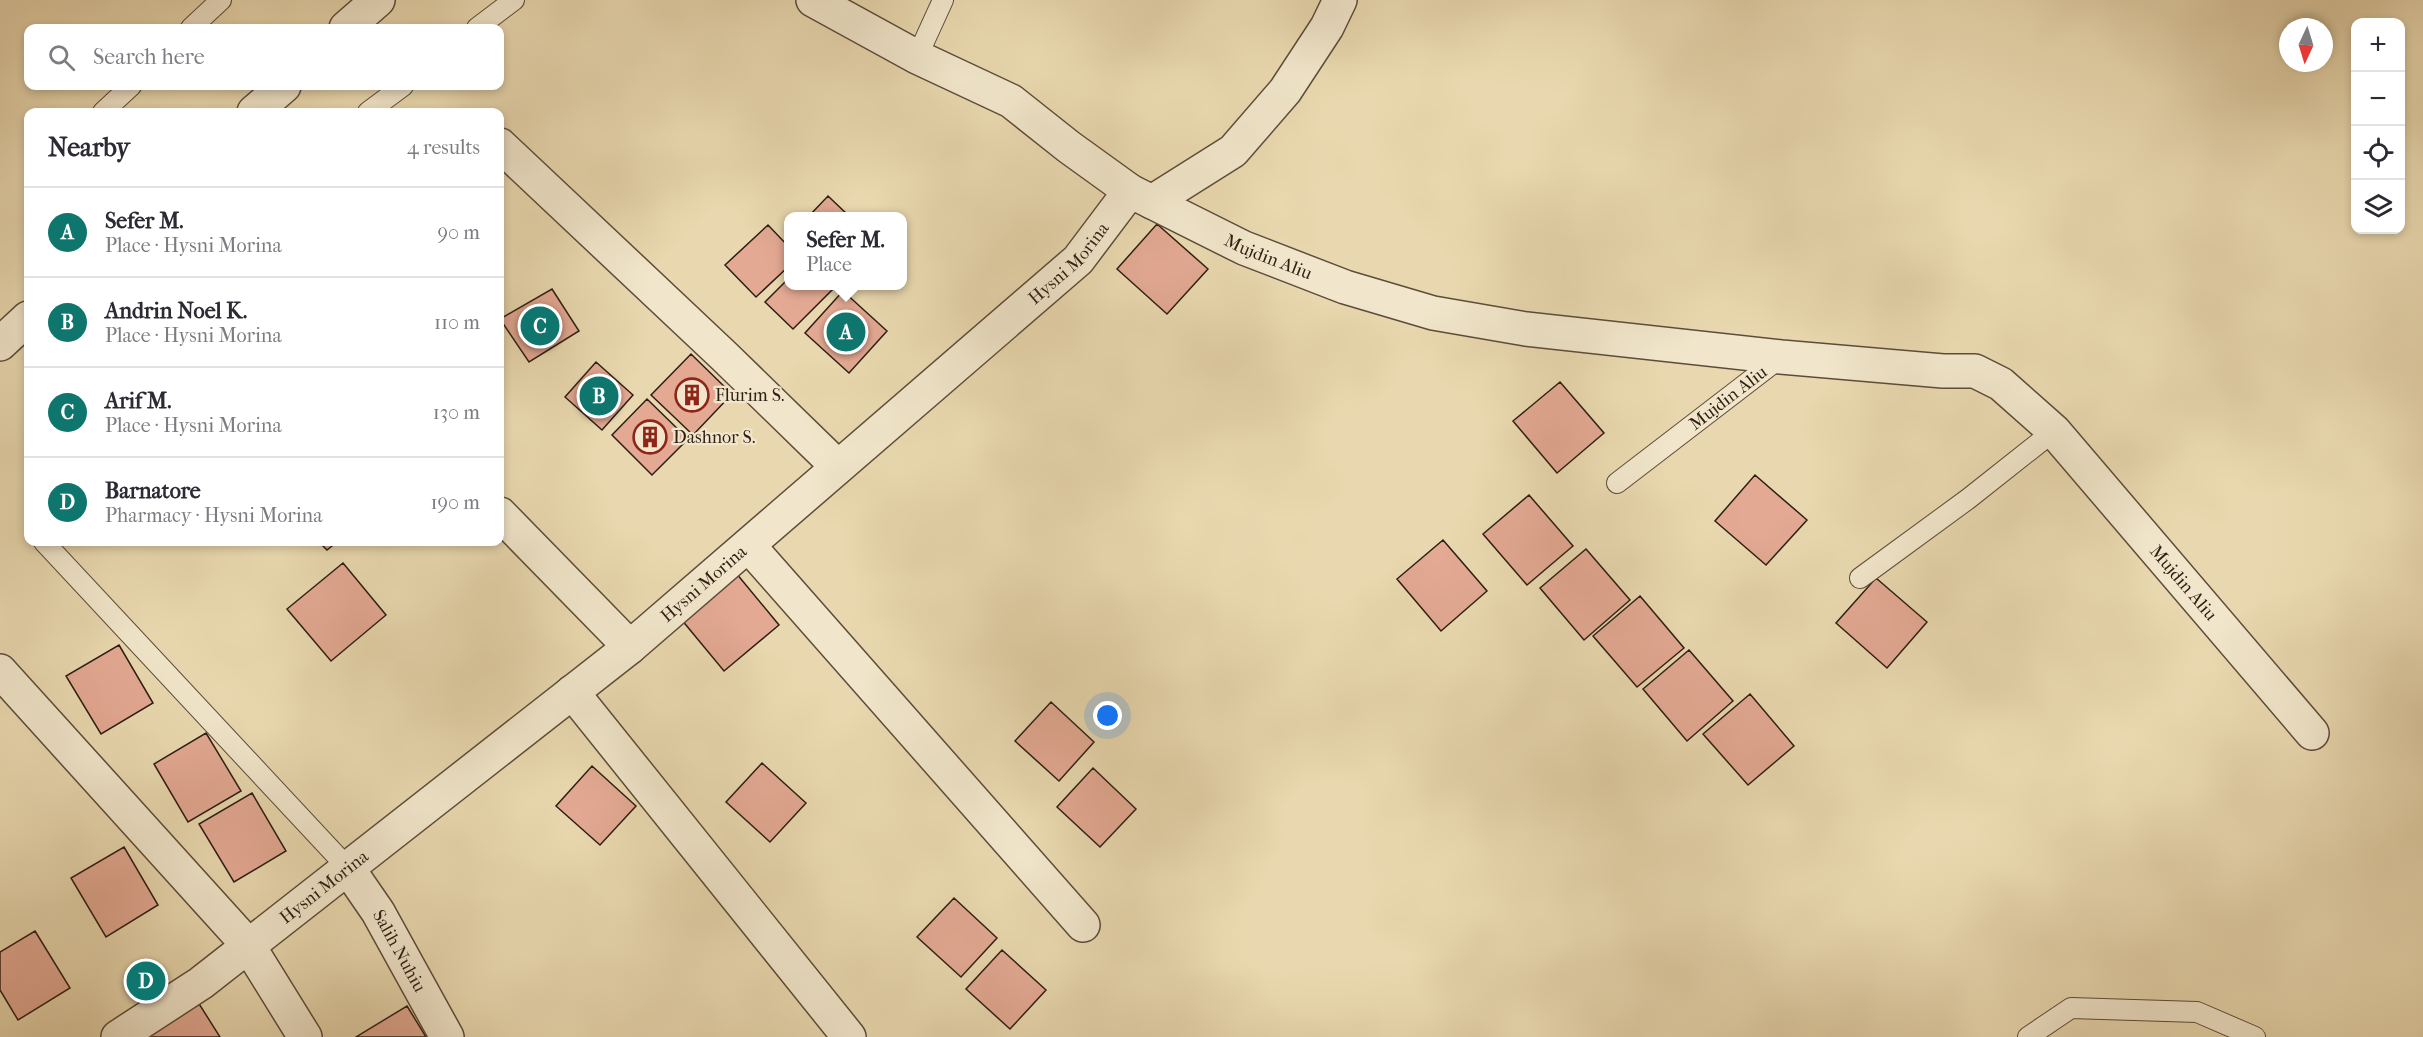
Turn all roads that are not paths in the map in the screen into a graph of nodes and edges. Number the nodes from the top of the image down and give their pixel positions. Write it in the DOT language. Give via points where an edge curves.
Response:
graph roads {
  1 [pos="221,0"];
  2 [pos="378,0"];
  3 [pos="514,0"];
  4 [pos="813,0"];
  5 [pos="943,0"];
  6 [pos="1340,0"];
  7 [pos="195,24"];
  8 [pos="351,24"];
  9 [pos="482,24"];
  10 [pos="917,57"];
  11 [pos="127,90"];
  12 [pos="279,90"];
  13 [pos="398,90"];
  14 [pos="107,108"];
  15 [pos="259,108"];
  16 [pos="373,108"];
  17 [pos="504,149"];
  18 [pos="1141,196"];
  19 [pos="24,322"];
  20 [pos="0,344"];
  21 [pos="1781,357"];
  22 [pos="2055,431"];
  23 [pos="838,467"];
  24 [pos="1617,483"];
  25 [pos="504,518"];
  26 [pos="48,546"];
  27 [pos="749,546"];
  28 [pos="1860,578"];
  29 [pos="630,647"];
  30 [pos="0,671"];
  31 [pos="572,692"];
  32 [pos="2312,733"];
  33 [pos="347,867"];
  34 [pos="1083,925"];
  35 [pos="248,945"];
  36 [pos="118,1037"];
  37 [pos="304,1037"];
  38 [pos="447,1037"];
  39 [pos="849,1037"];
  40 [pos="2028,1037"];
  41 [pos="2255,1037"];
  1 -- 7 [label="lane"];
  2 -- 8 [label="street"];
  3 -- 9 [label="lane"];
  4 -- 10 [label="street, Mujdin Aliu"];
  5 -- 10 [label="lane"];
  6 -- 18 [label="street" via="1285,91 1233,151"];
  10 -- 18 [label="street, Mujdin Aliu" via="1011,101"];
  11 -- 14 [label="lane"];
  12 -- 15 [label="street"];
  13 -- 16 [label="lane"];
  17 -- 23 [label="street"];
  18 -- 21 [label="street, Mujdin Aliu" via="1244,248 1345,287 1433,313 1526,329"];
  18 -- 23 [label="street, Hysni Morina" via="1078,260"];
  19 -- 20 [label="street"];
  21 -- 22 [label="street, Mujdin Aliu" via="1975,371 2001,384"];
  21 -- 24 [label="lane, Mujdin Aliu"];
  22 -- 28 [label="lane"];
  22 -- 32 [label="street, Mujdin Aliu"];
  23 -- 27 [label="street, Hysni Morina"];
  25 -- 29 [label="street"];
  26 -- 33 [label="lane"];
  27 -- 29 [label="street, Hysni Morina"];
  27 -- 34 [label="street"];
  29 -- 31 [label="street, Hysni Morina"];
  30 -- 35 [label="street"];
  31 -- 33 [label="street, Hysni Morina"];
  31 -- 39 [label="street"];
  33 -- 35 [label="street, Hysni Morina"];
  33 -- 38 [label="street, Salih Nuhiu" via="378,912"];
  35 -- 36 [label="street, Hysni Morina" via="201,983"];
  35 -- 37 [label="street"];
  40 -- 41 [label="lane" via="2071,1008 2197,1012"];
}
